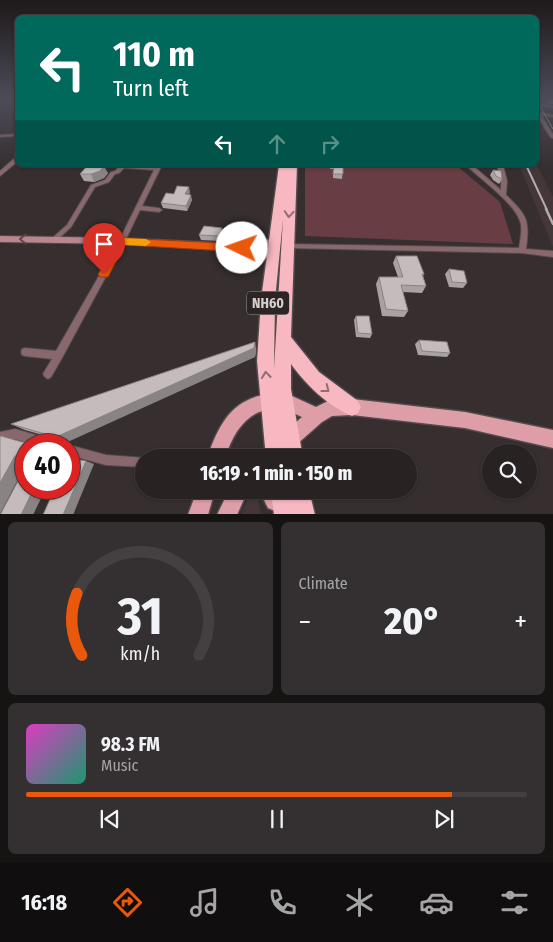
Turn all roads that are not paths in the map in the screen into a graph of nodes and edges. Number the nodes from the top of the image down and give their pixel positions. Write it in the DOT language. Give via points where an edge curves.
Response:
graph roads {
  1 [pos="543,122"];
  2 [pos="15,135"];
  3 [pos="0,136"];
  4 [pos="552,136"];
  5 [pos="15,161"];
  6 [pos="122,167"];
  7 [pos="158,167"];
  8 [pos="284,167"];
  9 [pos="292,167"];
  10 [pos="471,167"];
  11 [pos="500,167"];
  12 [pos="0,174"];
  13 [pos="503,196"];
  14 [pos="138,208"];
  15 [pos="159,210"];
  16 [pos="0,239"];
  17 [pos="53,240"];
  18 [pos="122,241"];
  19 [pos="281,244"];
  20 [pos="247,248"];
  21 [pos="522,251"];
  22 [pos="553,254"];
  23 [pos="273,256"];
  24 [pos="283,339"];
  25 [pos="25,352"];
  26 [pos="59,355"];
  27 [pos="48,374"];
  28 [pos="276,401"];
  29 [pos="352,407"];
  30 [pos="316,416"];
  31 [pos="15,434"];
  32 [pos="0,437"];
  33 [pos="553,439"];
  34 [pos="219,449"];
  35 [pos="283,449"];
  36 [pos="80,453"];
  37 [pos="135,462"];
  38 [pos="203,499"];
  39 [pos="234,499"];
  40 [pos="198,514"];
  41 [pos="227,514"];
  1 -- 4 [label="street"];
  2 -- 3 [label="street"];
  5 -- 12 [label="street"];
  6 -- 17 [label="street" via="107,181 93,186 69,226"];
  7 -- 14 [label="street"];
  8 -- 19 [label="highway, NH60"];
  9 -- 19 [label="highway, NH60, one-way"];
  10 -- 13 [label="street"];
  11 -- 13 [label="street"];
  13 -- 21 [label="street" via="524,223"];
  14 -- 15 [label="street"];
  14 -- 18 [label="street"];
  17 -- 16 [label="street, one-way"];
  17 -- 18 [label="street"];
  18 -- 20 [label="street"];
  18 -- 26 [label="street"];
  19 -- 20 [label="street"];
  19 -- 21 [label="street"];
  19 -- 23 [label="highway, NH60"];
  19 -- 24 [label="highway, NH60"];
  20 -- 23 [label="street"];
  21 -- 22 [label="street"];
  28 -- 23 [label="highway, NH60, one-way" via="265,360"];
  24 -- 28 [label="highway, NH60"];
  24 -- 29 [label="highway, one-way" via="308,374"];
  25 -- 26 [label="street"];
  26 -- 27 [label="street"];
  28 -- 30 [label="main road"];
  28 -- 34 [label="main road" via="241,412"];
  28 -- 35 [label="highway, NH60"];
  29 -- 30 [label="main road" via="330,408"];
  29 -- 33 [label="main road" via="465,420"];
  30 -- 35 [label="main road"];
  31 -- 32 [label="street"];
  36 -- 37 [label="street" via="106,460"];
  38 -- 40 [label="main road"];
  39 -- 41 [label="main road"];
}
